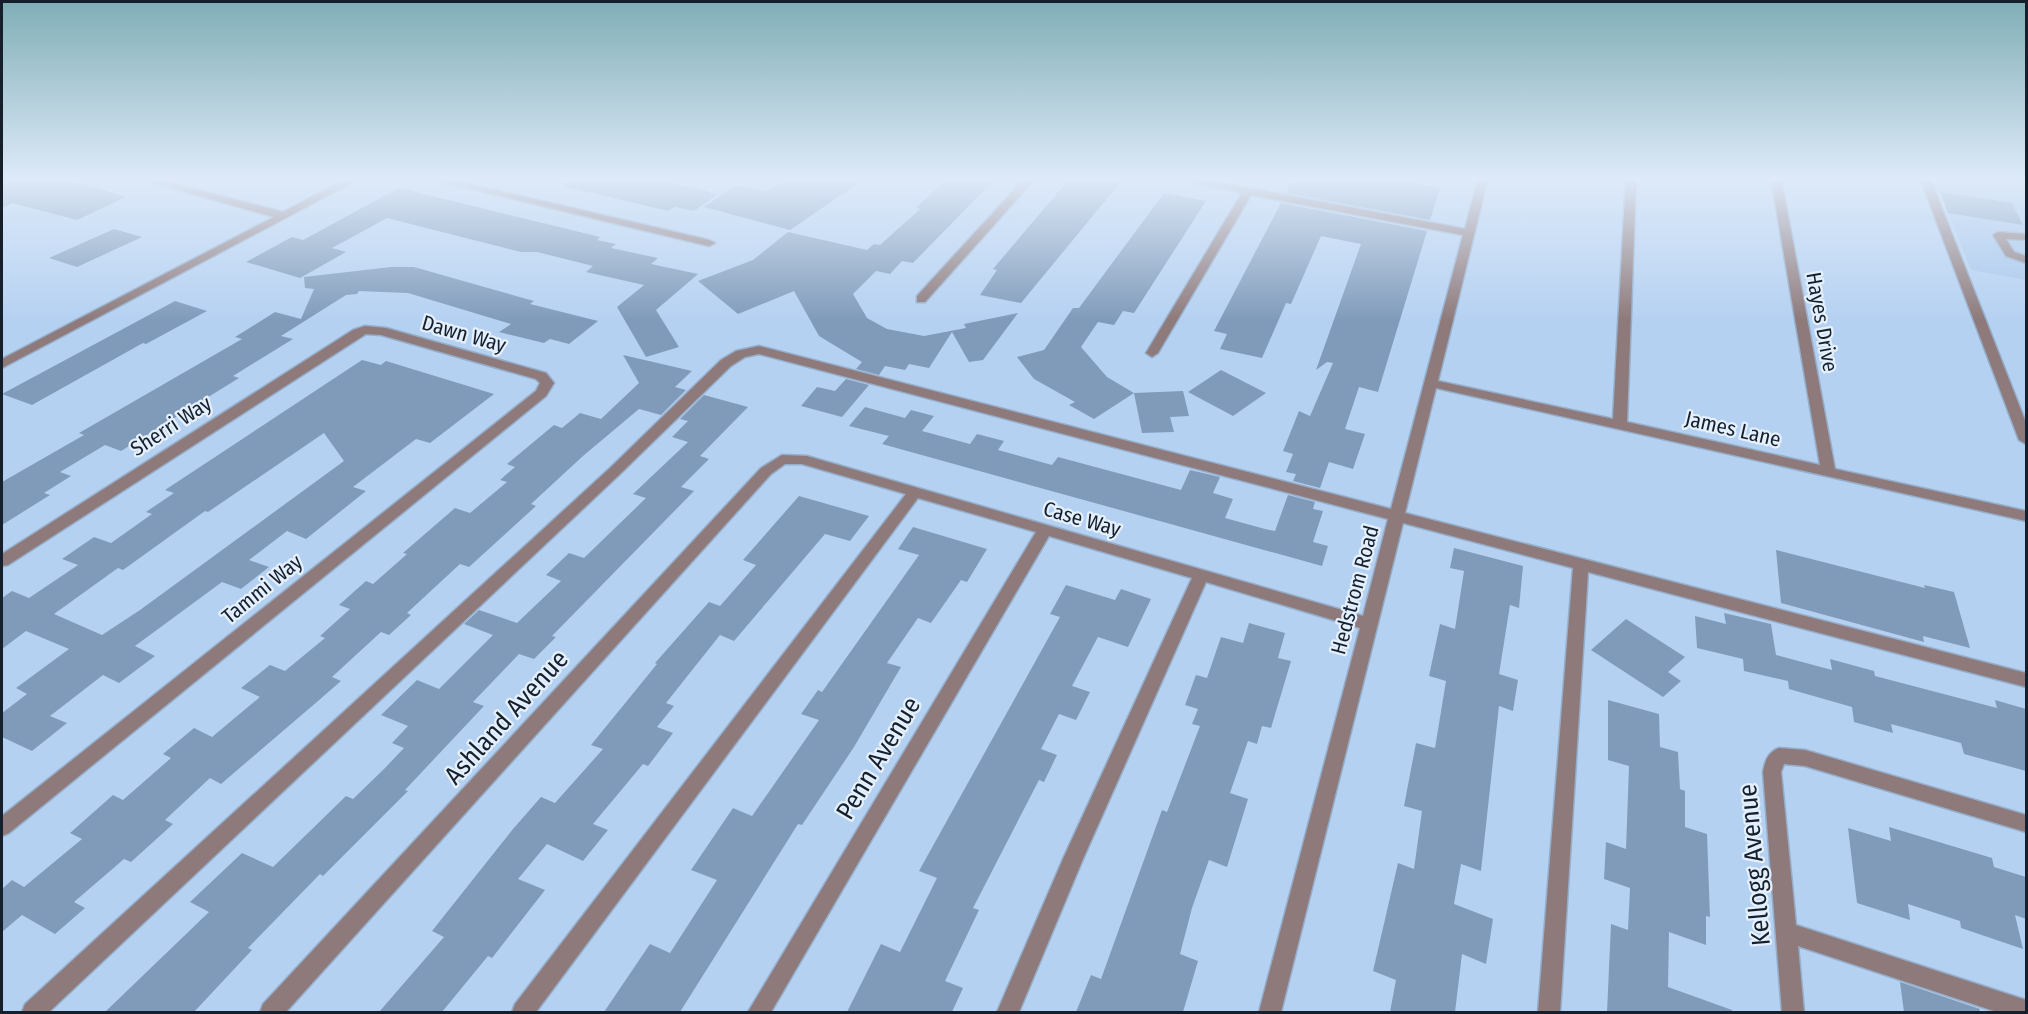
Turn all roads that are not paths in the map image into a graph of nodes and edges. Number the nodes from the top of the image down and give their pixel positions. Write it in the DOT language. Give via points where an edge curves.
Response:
graph roads {
  1 [pos="266,225"];
  2 [pos="633,225"];
  3 [pos="988,225"];
  4 [pos="1228,225"];
  5 [pos="1428,225"];
  6 [pos="1472,225"];
  7 [pos="1629,225"];
  8 [pos="1784,225"];
  9 [pos="1942,225"];
  10 [pos="1470,233"];
  11 [pos="2026,237"];
  12 [pos="709,243"];
  13 [pos="2026,260"];
  14 [pos="921,299"];
  15 [pos="365,330"];
  16 [pos="1152,353"];
  17 [pos="2,364"];
  18 [pos="548,383"];
  19 [pos="1431,383"];
  20 [pos="1620,425"];
  21 [pos="2026,440"];
  22 [pos="782,460"];
  23 [pos="1828,471"];
  24 [pos="915,492"];
  25 [pos="2026,516"];
  26 [pos="1397,517"];
  27 [pos="1045,530"];
  28 [pos="2,561"];
  29 [pos="1581,565"];
  30 [pos="1201,575"];
  31 [pos="1369,624"];
  32 [pos="2026,680"];
  33 [pos="2026,823"];
  34 [pos="2,827"];
  35 [pos="1786,933"];
  36 [pos="2026,1011"];
  37 [pos="33,1012"];
  38 [pos="271,1012"];
  39 [pos="523,1012"];
  40 [pos="759,1012"];
  41 [pos="1008,1012"];
  42 [pos="1270,1012"];
  43 [pos="1549,1012"];
  44 [pos="1793,1012"];
  1 -- 17 [label="street"];
  2 -- 12 [label="street"];
  3 -- 14 [label="street"];
  4 -- 16 [label="street"];
  5 -- 10 [label="street"];
  6 -- 10 [label="street, Hedstrom Road"];
  7 -- 20 [label="street"];
  8 -- 23 [label="street, Hayes Drive"];
  9 -- 21 [label="street"];
  10 -- 19 [label="street, Hedstrom Road"];
  11 -- 13 [label="street" via="1998,235 2010,254"];
  15 -- 18 [label="street, Dawn Way" via="382,331 541,376"];
  15 -- 28 [label="street, Sherri Way"];
  18 -- 34 [label="street, Tammi Way" via="541,393"];
  19 -- 20 [label="street, James Lane"];
  19 -- 26 [label="street, Hedstrom Road"];
  20 -- 23 [label="street, James Lane"];
  22 -- 24 [label="street, Case Way" via="802,459"];
  22 -- 38 [label="street, Ashland Avenue" via="766,471"];
  23 -- 25 [label="street, James Lane"];
  24 -- 27 [label="street, Case Way"];
  24 -- 39 [label="street"];
  26 -- 29 [label="street"];
  26 -- 31 [label="street, Hedstrom Road"];
  26 -- 37 [label="street" via="759,351 741,354 726,363"];
  27 -- 30 [label="street, Case Way"];
  27 -- 40 [label="street, Penn Avenue"];
  29 -- 32 [label="street"];
  29 -- 43 [label="street"];
  30 -- 31 [label="street, Case Way"];
  30 -- 41 [label="street"];
  31 -- 42 [label="street, Hedstrom Road"];
  33 -- 35 [label="street, Kellogg Avenue" via="1805,758 1779,756 1772,772"];
  35 -- 36 [label="street"];
  35 -- 44 [label="street, Kellogg Avenue"];
}
